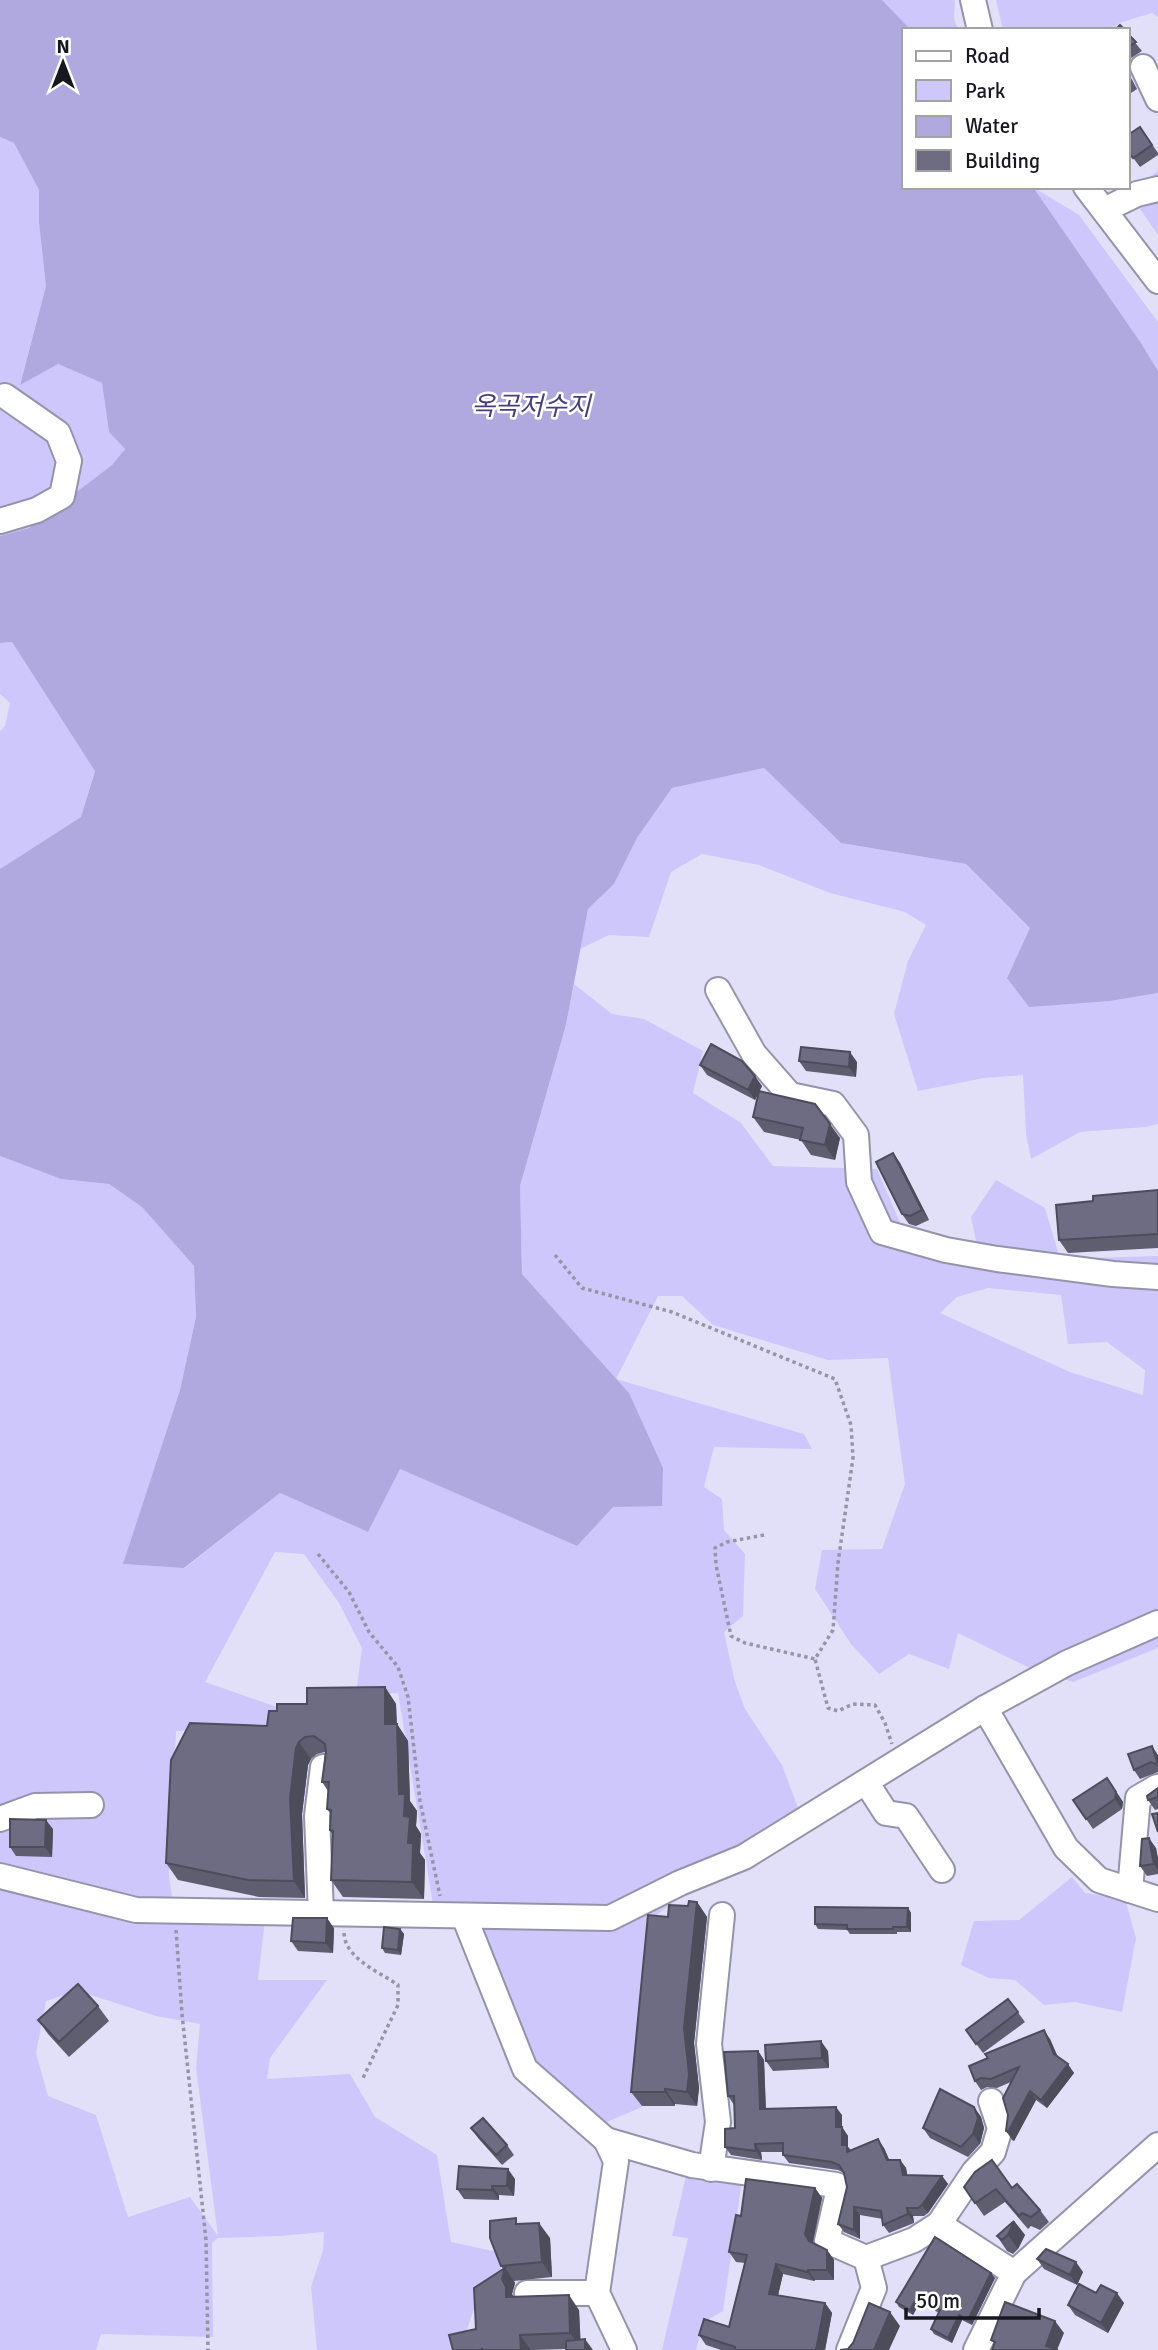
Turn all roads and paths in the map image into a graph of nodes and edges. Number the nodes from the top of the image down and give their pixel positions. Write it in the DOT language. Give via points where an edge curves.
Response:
graph roads {
  1 [pos="973,0"];
  2 [pos="980,28"];
  3 [pos="1143,67"];
  4 [pos="1158,99"];
  5 [pos="1088,189"];
  6 [pos="1158,189"];
  7 [pos="1104,210"];
  8 [pos="1158,281"];
  9 [pos="5,396"];
  10 [pos="0,521"];
  11 [pos="718,990"];
  12 [pos="555,1255"];
  13 [pos="1158,1277"];
  14 [pos="764,1535"];
  15 [pos="318,1554"];
  16 [pos="1158,1623"];
  17 [pos="815,1659"];
  18 [pos="985,1708"];
  19 [pos="898,1762"];
  20 [pos="323,1766"];
  21 [pos="866,1782"];
  22 [pos="1157,1787"];
  23 [pos="91,1804"];
  24 [pos="0,1819"];
  25 [pos="942,1870"];
  26 [pos="0,1876"];
  27 [pos="1130,1890"];
  28 [pos="1158,1899"];
  29 [pos="174,1910"];
  30 [pos="332,1913"];
  31 [pos="722,1915"];
  32 [pos="454,1916"];
  33 [pos="363,2078"];
  34 [pos="991,2101"];
  35 [pos="606,2140"];
  36 [pos="1158,2145"];
  37 [pos="711,2169"];
  38 [pos="939,2224"];
  39 [pos="866,2258"];
  40 [pos="1014,2273"];
  41 [pos="527,2293"];
  42 [pos="597,2293"];
  43 [pos="208,2350"];
  44 [pos="624,2350"];
  45 [pos="849,2350"];
  46 [pos="976,2350"];
  1 -- 2 [label="street"];
  3 -- 4 [label="street"];
  5 -- 7 [label="street"];
  6 -- 7 [label="street"];
  7 -- 8 [label="street"];
  9 -- 10 [label="street" via="58,433 69,461 62,496 37,510"];
  11 -- 13 [label="street" via="754,1054 790,1095 833,1104 856,1135 859,1182 882,1232 997,1259"];
  12 -- 17 [label="path" via="582,1288 672,1311 835,1378 851,1425 853,1458 833,1630"];
  14 -- 17 [label="path" via="715,1548 731,1636"];
  15 -- 32 [label="path" via="349,1591 369,1632 398,1667 408,1697 420,1801"];
  16 -- 18 [label="street" via="1068,1663"];
  17 -- 19 [label="path" via="828,1707 838,1711 853,1704 875,1705"];
  18 -- 19 [label="street"];
  18 -- 27 [label="street" via="1066,1848 1099,1880"];
  19 -- 21 [label="street"];
  20 -- 30 [label="street" via="317,1816"];
  21 -- 25 [label="street" via="886,1812 906,1816"];
  21 -- 32 [label="street" via="744,1857 610,1918"];
  22 -- 27 [label="street" via="1138,1798"];
  23 -- 24 [label="street" via="35,1806"];
  26 -- 29 [label="street" via="136,1910"];
  27 -- 28 [label="street"];
  29 -- 30 [label="street"];
  29 -- 43 [label="path" via="206,2240"];
  30 -- 32 [label="street"];
  30 -- 33 [label="path" via="358,1959 398,1985 398,2005"];
  31 -- 37 [label="street" via="709,2044 718,2122"];
  32 -- 35 [label="street" via="525,2069"];
  34 -- 38 [label="street" via="1000,2128 993,2152"];
  35 -- 37 [label="street"];
  35 -- 42 [label="street" via="617,2161"];
  36 -- 40 [label="street"];
  37 -- 39 [label="street" via="836,2185 827,2241"];
  38 -- 39 [label="street" via="914,2240"];
  38 -- 40 [label="street"];
  39 -- 45 [label="street" via="874,2288"];
  40 -- 46 [label="street"];
  41 -- 42 [label="street"];
  42 -- 44 [label="street"];
}
